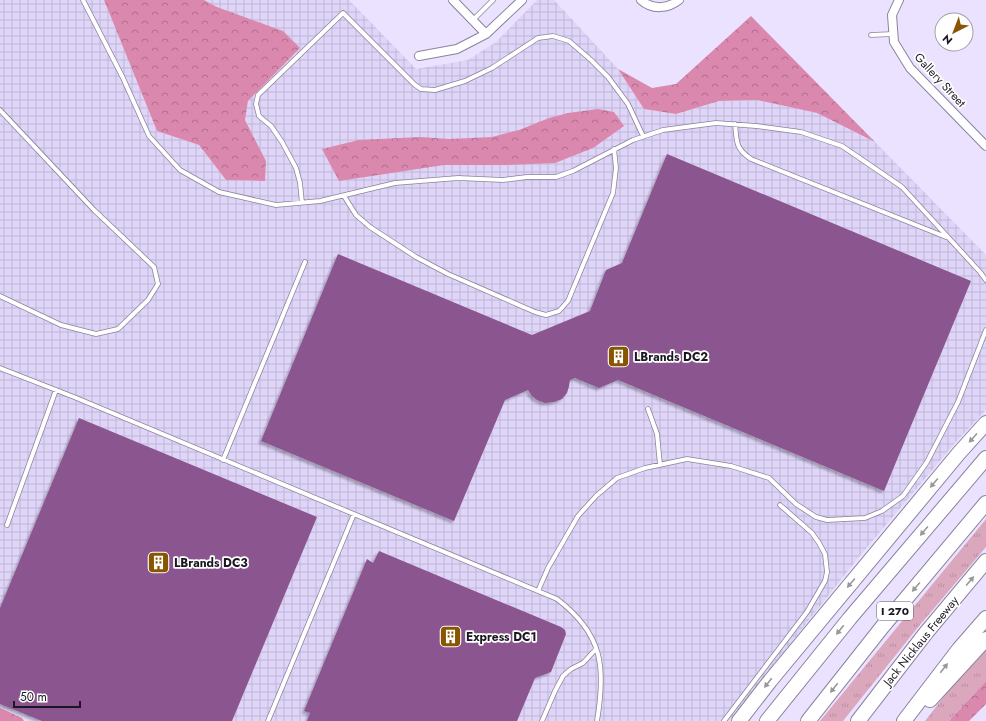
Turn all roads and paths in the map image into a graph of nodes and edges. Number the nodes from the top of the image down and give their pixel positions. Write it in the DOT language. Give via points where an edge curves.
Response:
graph roads {
  1 [pos="82,0"];
  2 [pos="453,0"];
  3 [pos="493,0"];
  4 [pos="522,0"];
  5 [pos="641,0"];
  6 [pos="679,0"];
  7 [pos="900,0"];
  8 [pos="473,20"];
  9 [pos="486,34"];
  10 [pos="893,34"];
  11 [pos="871,35"];
  12 [pos="419,56"];
  13 [pos="0,110"];
  14 [pos="735,124"];
  15 [pos="643,136"];
  16 [pos="986,146"];
  17 [pos="614,149"];
  18 [pos="344,196"];
  19 [pos="302,203"];
  20 [pos="948,237"];
  21 [pos="305,262"];
  22 [pos="986,280"];
  23 [pos="0,296"];
  24 [pos="986,330"];
  25 [pos="0,368"];
  26 [pos="56,390"];
  27 [pos="648,409"];
  28 [pos="986,423"];
  29 [pos="986,458"];
  30 [pos="223,460"];
  31 [pos="660,465"];
  32 [pos="986,503"];
  33 [pos="780,505"];
  34 [pos="354,514"];
  35 [pos="7,524"];
  36 [pos="986,562"];
  37 [pos="538,591"];
  38 [pos="986,618"];
  39 [pos="986,639"];
  40 [pos="596,649"];
  41 [pos="268,721"];
  42 [pos="542,721"];
  43 [pos="597,721"];
  44 [pos="724,721"];
  45 [pos="739,721"];
  46 [pos="767,721"];
  47 [pos="808,721"];
  48 [pos="858,721"];
  49 [pos="904,721"];
  50 [pos="911,721"];
  1 -- 19 [label="lane" via="150,136 180,170 219,192 276,205"];
  2 -- 8 [label="street"];
  3 -- 8 [label="lane"];
  4 -- 9 [label="street"];
  5 -- 6 [label="street" via="655,7 666,7"];
  7 -- 10 [label="street, Gallery Street" via="892,15"];
  8 -- 9 [label="street"];
  9 -- 12 [label="street" via="457,49"];
  10 -- 11 [label="lane"];
  10 -- 16 [label="street, Gallery Street" via="894,42 910,68"];
  13 -- 23 [label="lane" via="94,210 154,267 158,284 148,300 118,329 96,334 61,325"];
  14 -- 15 [label="lane" via="716,123 663,130"];
  14 -- 20 [label="lane" via="800,132 842,146 902,187"];
  14 -- 20 [label="lane" via="737,143 741,152 751,159"];
  15 -- 17 [label="lane"];
  15 -- 19 [label="lane" via="628,104 608,77 569,41 553,36 538,38 492,68 465,81 436,90 421,89 343,13 258,95 256,104 259,116 271,126 296,168"];
  17 -- 18 [label="lane" via="556,177 503,180 458,178 395,183"];
  17 -- 18 [label="lane" via="616,168 613,193 568,301 559,310 546,315 448,274 416,257 370,227 356,214"];
  18 -- 19 [label="lane"];
  20 -- 22 [label="lane"];
  21 -- 30 [label="lane"];
  24 -- 31 [label="lane" via="958,402 928,462 903,496 882,511 865,518 827,520 816,517 796,504 769,478 731,466 687,459"];
  25 -- 26 [label="lane"];
  26 -- 30 [label="lane"];
  26 -- 35 [label="lane"];
  27 -- 31 [label="lane" via="658,434"];
  28 -- 45 [label="highway, one-way"];
  29 -- 46 [label="highway, one-way" via="850,618"];
  30 -- 34 [label="lane"];
  31 -- 37 [label="lane" via="617,478 596,496 578,516"];
  32 -- 47 [label="highway, I 270, one-way"];
  33 -- 44 [label="lane" via="812,533 819,543 825,554 825,581 807,612"];
  34 -- 37 [label="lane"];
  34 -- 41 [label="lane"];
  48 -- 36 [label="highway, Jack Nicklaus Freeway, one-way" via="925,634"];
  37 -- 40 [label="lane" via="557,599 571,610 588,629"];
  49 -- 38 [label="highway, one-way"];
  39 -- 50 [label="highway"];
  40 -- 42 [label="lane" via="583,663 563,676"];
  40 -- 43 [label="lane" via="600,657 601,694"];
}
